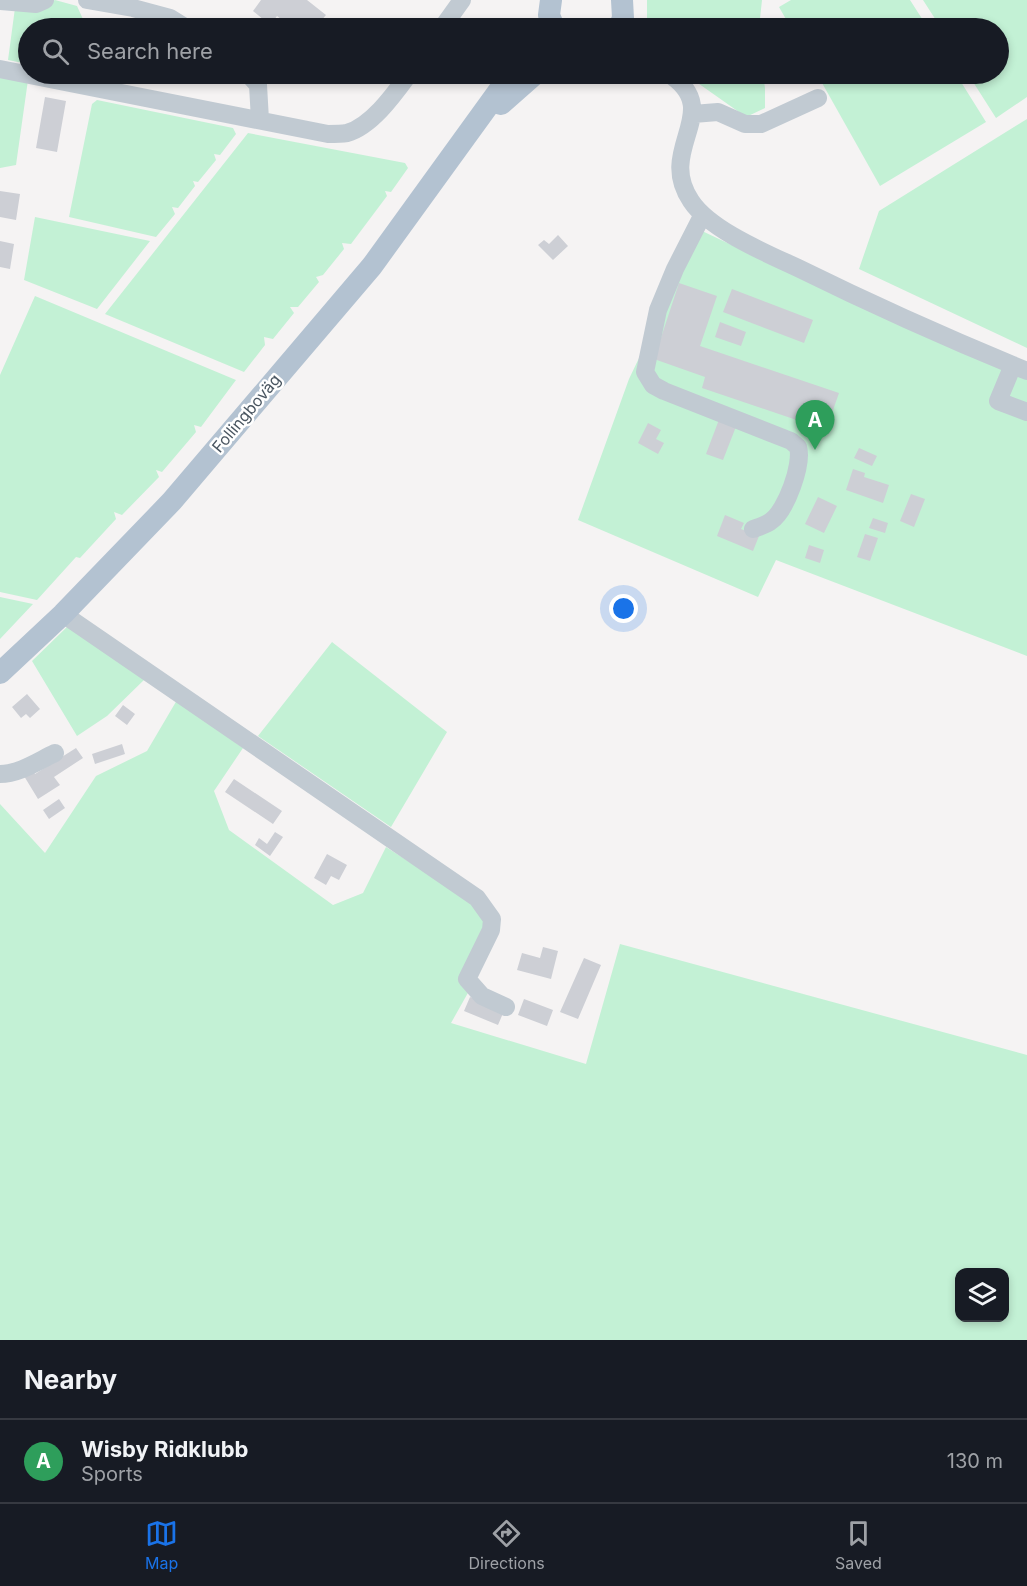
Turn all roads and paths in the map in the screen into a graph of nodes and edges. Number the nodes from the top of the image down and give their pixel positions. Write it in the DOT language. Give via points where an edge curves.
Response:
graph roads {
  1 [pos="45,0"];
  2 [pos="87,0"];
  3 [pos="462,0"];
  4 [pos="622,0"];
  5 [pos="0,1"];
  6 [pos="170,18"];
  7 [pos="449,18"];
  8 [pos="622,18"];
  9 [pos="0,69"];
  10 [pos="18,73"];
  11 [pos="76,84"];
  12 [pos="257,84"];
  13 [pos="402,84"];
  14 [pos="504,84"];
  15 [pos="524,84"];
  16 [pos="681,84"];
  17 [pos="818,98"];
  18 [pos="693,114"];
  19 [pos="260,120"];
  20 [pos="470,133"];
  21 [pos="702,216"];
  22 [pos="1020,368"];
  23 [pos="1027,412"];
  24 [pos="753,529"];
  25 [pos="63,614"];
  26 [pos="0,673"];
  27 [pos="55,753"];
  28 [pos="0,774"];
  29 [pos="506,1007"];
  1 -- 5 [label="street" via="36,4"];
  2 -- 6 [label="street"];
  3 -- 7 [label="street"];
  4 -- 8 [label="main road"];
  9 -- 10 [label="street"];
  11 -- 19 [label="street"];
  12 -- 19 [label="street"];
  13 -- 19 [label="street" via="377,113 347,133 328,134"];
  14 -- 20 [label="main road, Follingboväg"];
  15 -- 20 [label="main road, Follingboväg"];
  16 -- 18 [label="street" via="690,95"];
  17 -- 18 [label="street" via="761,124 745,124 718,112"];
  18 -- 21 [label="street" via="681,152 680,173 686,193"];
  20 -- 25 [label="main road, Follingboväg" via="372,266 172,501"];
  21 -- 22 [label="street" via="750,245 852,294"];
  21 -- 24 [label="street" via="658,310 645,372 653,385 664,391 798,447 800,462 783,509 771,522"];
  22 -- 23 [label="street" via="998,401"];
  25 -- 26 [label="main road, Follingboväg"];
  25 -- 29 [label="street" via="477,898 492,919 491,930 467,979 482,996"];
  27 -- 28 [label="street"];
}
